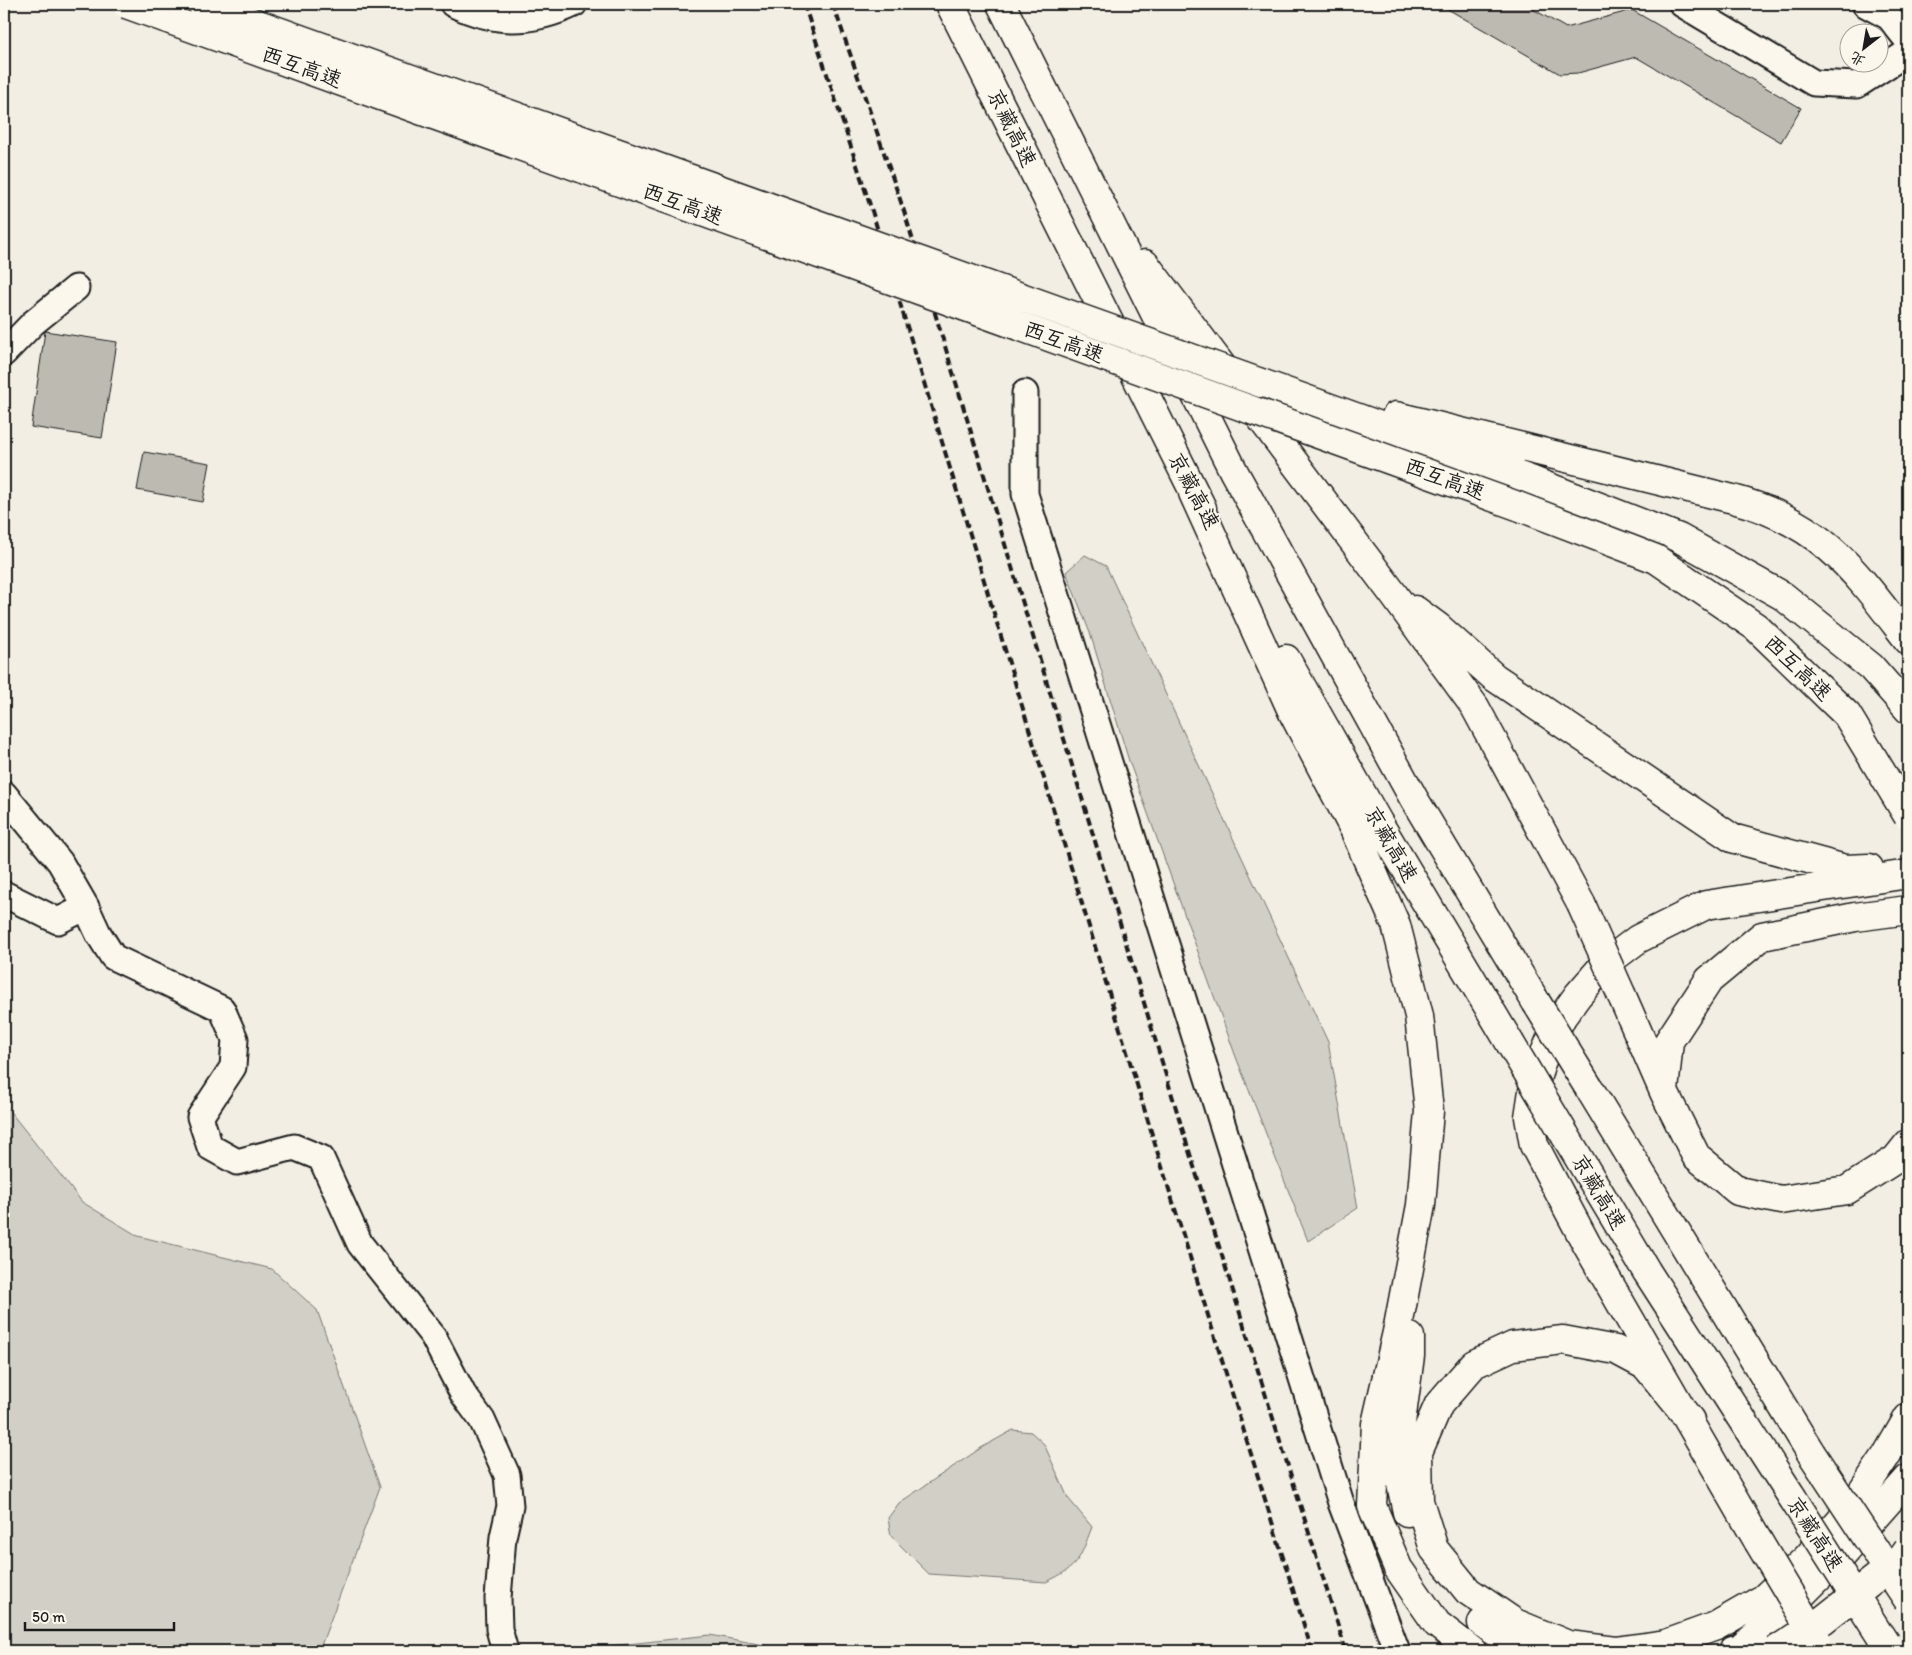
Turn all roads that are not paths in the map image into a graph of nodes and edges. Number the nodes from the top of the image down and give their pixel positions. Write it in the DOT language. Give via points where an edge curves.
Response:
graph roads {
  1 [pos="126,4"];
  2 [pos="202,4"];
  3 [pos="453,4"];
  4 [pos="574,4"];
  5 [pos="950,4"];
  6 [pos="1001,4"];
  7 [pos="1682,4"];
  8 [pos="1866,4"];
  9 [pos="1908,40"];
  10 [pos="1908,52"];
  11 [pos="1104,210"];
  12 [pos="76,288"];
  13 [pos="4,352"];
  14 [pos="1261,384"];
  15 [pos="1025,393"];
  16 [pos="1193,493"];
  17 [pos="1394,595"];
  18 [pos="1908,640"];
  19 [pos="1908,709"];
  20 [pos="4,794"];
  21 [pos="1908,816"];
  22 [pos="1908,867"];
  23 [pos="1908,874"];
  24 [pos="4,894"];
  25 [pos="86,907"];
  26 [pos="1908,910"];
  27 [pos="1664,1092"];
  28 [pos="1908,1144"];
  29 [pos="1410,1260"];
  30 [pos="1908,1418"];
  31 [pos="1690,1420"];
  32 [pos="1908,1479"];
  33 [pos="1908,1550"];
  34 [pos="1908,1600"];
  35 [pos="1820,1644"];
  36 [pos="1888,1647"];
  37 [pos="505,1651"];
  38 [pos="1397,1651"];
  39 [pos="1472,1651"];
  40 [pos="1526,1651"];
  41 [pos="1733,1651"];
  42 [pos="1775,1651"];
  1 -- 21 [label="highway, 西互高速, bridge" via="1515,505 1656,559 1756,627 1847,715"];
  2 -- 14 [label="highway, 西互高速, bridge"];
  3 -- 4 [label="street" via="472,12 506,19 541,16"];
  5 -- 16 [label="highway, 京藏高速"];
  6 -- 11 [label="highway, 京藏高速"];
  7 -- 10 [label="street" via="1814,83 1858,85"];
  8 -- 9 [label="street" via="1889,18"];
  11 -- 17 [label="highway"];
  11 -- 34 [label="highway, 京藏高速, bridge" via="1238,480 1414,799 1811,1453"];
  12 -- 13 [label="street" via="33,322"];
  14 -- 18 [label="highway" via="1604,466 1771,511 1807,530 1847,563"];
  14 -- 19 [label="highway" via="1533,481 1679,538 1783,596 1872,667"];
  15 -- 38 [label="street" via="1025,494 1341,1503"];
  16 -- 29 [label="highway" via="1293,713 1354,829 1396,925 1419,1016 1429,1111 1420,1205"];
  16 -- 36 [label="highway, 京藏高速, bridge" via="1378,822 1647,1272"];
  17 -- 22 [label="highway" via="1438,627 1494,677 1732,838 1845,869"];
  17 -- 27 [label="highway, bridge" via="1475,707 1581,904"];
  20 -- 25 [label="street" via="60,862"];
  23 -- 31 [label="highway" via="1706,905 1638,939 1611,960 1578,995 1550,1041 1538,1074 1529,1117 1534,1145 1587,1245"];
  24 -- 25 [label="street" via="58,921"];
  25 -- 37 [label="street" via="113,957 222,1009 235,1039 233,1067 200,1117 210,1147 237,1162 294,1147 321,1158 360,1244 433,1336 463,1394 482,1420 507,1475 510,1506 503,1537 498,1598 499,1629"];
  26 -- 27 [label="highway" via="1762,936 1708,980 1669,1041"];
  27 -- 28 [label="highway" via="1696,1156 1738,1191 1781,1200 1846,1190 1896,1159"];
  29 -- 39 [label="highway" via="1376,1424 1372,1506 1398,1568 1437,1624"];
  29 -- 40 [label="highway" via="1410,1356 1396,1460 1411,1532 1463,1611"];
  30 -- 31 [label="highway" via="1852,1507 1807,1558 1776,1587 1763,1599 1716,1626 1666,1644 1616,1651 1568,1645 1514,1623 1468,1591 1434,1549 1419,1501 1418,1452 1439,1404 1474,1364 1513,1346 1563,1340 1616,1350 1646,1366"];
  31 -- 35 [label="highway, bridge"];
  32 -- 41 [label="highway" via="1839,1557 1783,1613 1740,1649"];
  33 -- 42 [label="highway, bridge" via="1823,1620"];
}
